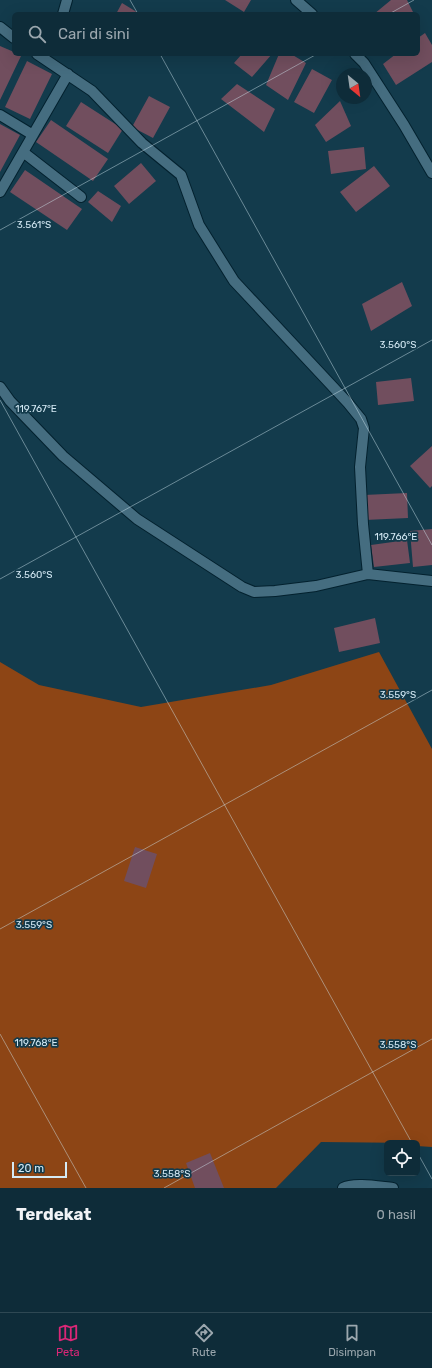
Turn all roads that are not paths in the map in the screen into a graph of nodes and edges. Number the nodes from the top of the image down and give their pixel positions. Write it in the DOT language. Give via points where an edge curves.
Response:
graph roads {
  1 [pos="67,0"];
  2 [pos="296,0"];
  3 [pos="64,12"];
  4 [pos="310,12"];
  5 [pos="0,27"];
  6 [pos="12,36"];
  7 [pos="42,56"];
  8 [pos="358,56"];
  9 [pos="68,74"];
  10 [pos="0,115"];
  11 [pos="33,135"];
  12 [pos="23,152"];
  13 [pos="432,173"];
  14 [pos="0,192"];
  15 [pos="81,197"];
  16 [pos="0,387"];
  17 [pos="368,574"];
  18 [pos="432,581"];
  19 [pos="343,1188"];
  20 [pos="393,1188"];
  1 -- 3 [label="street"];
  2 -- 4 [label="street"];
  5 -- 6 [label="street"];
  7 -- 9 [label="street"];
  8 -- 13 [label="street" via="404,124"];
  9 -- 11 [label="street"];
  9 -- 17 [label="street" via="92,91 142,143 181,175 199,225 234,281 360,419 364,428 360,467"];
  10 -- 11 [label="street"];
  11 -- 12 [label="street"];
  12 -- 14 [label="street"];
  12 -- 15 [label="street"];
  16 -- 17 [label="street" via="10,401 63,456 137,519 242,587 254,592 275,591 316,586"];
  17 -- 18 [label="street"];
  19 -- 20 [label="street"];
}
